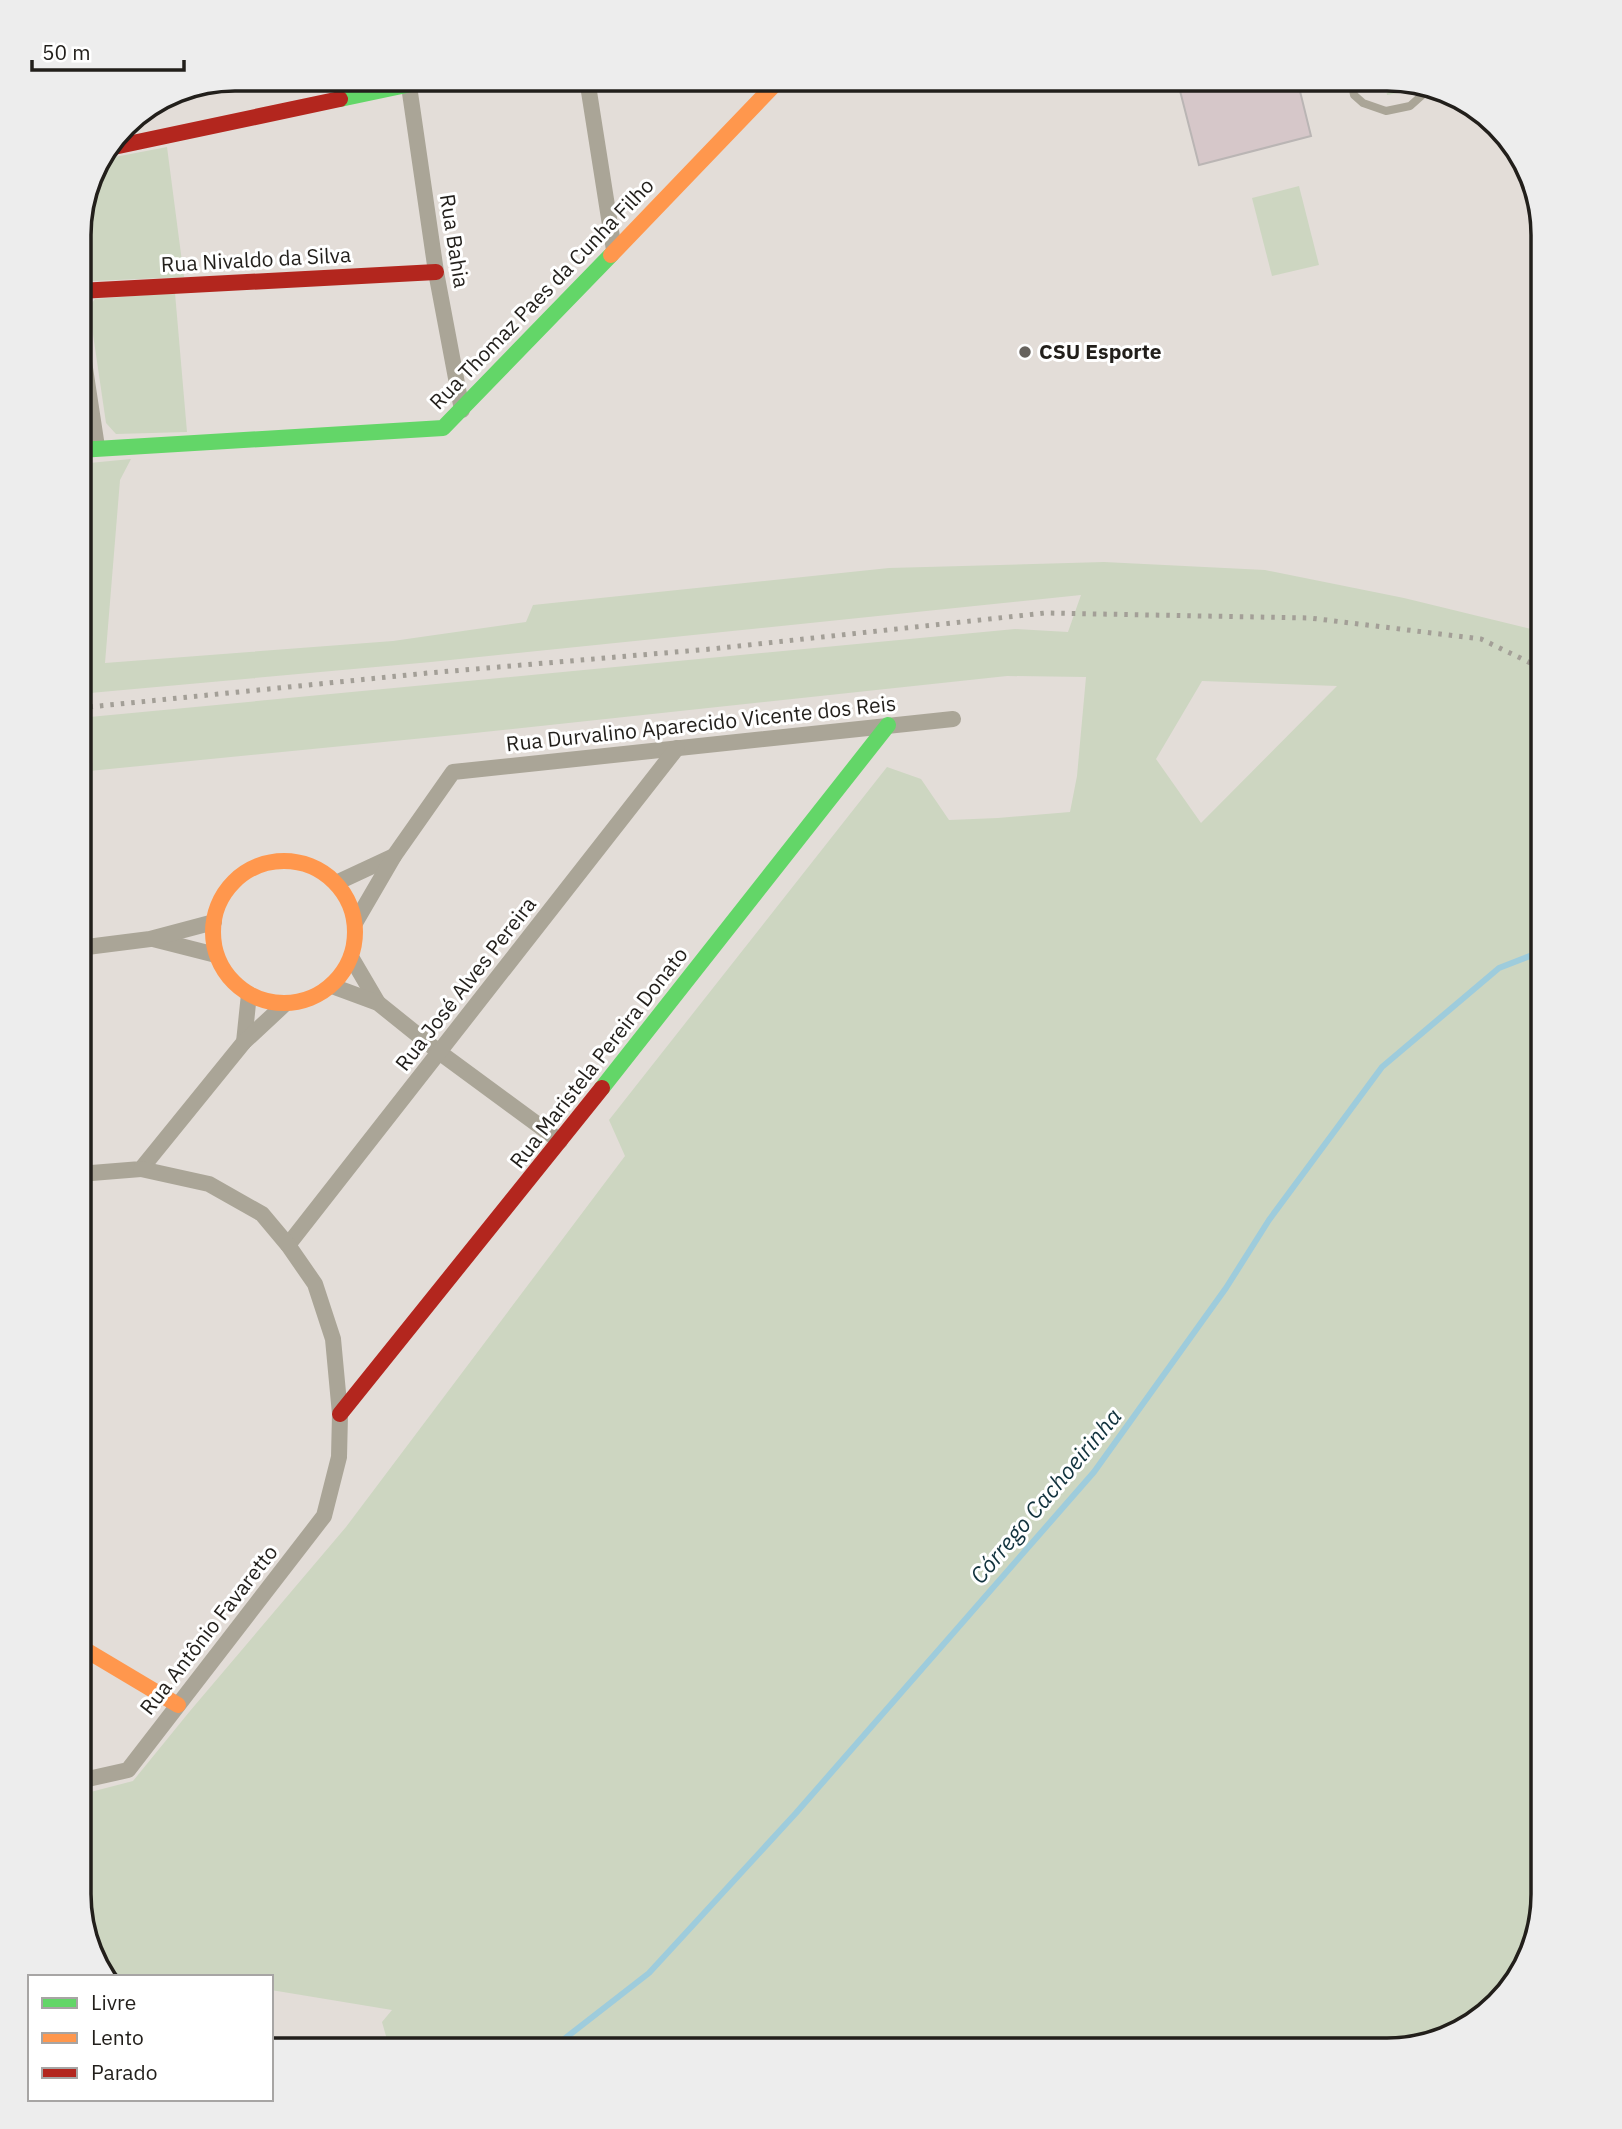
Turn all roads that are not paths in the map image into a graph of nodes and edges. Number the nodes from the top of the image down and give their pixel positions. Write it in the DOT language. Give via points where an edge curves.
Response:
graph roads {
  1 [pos="367,91"];
  2 [pos="409,91"];
  3 [pos="589,91"];
  4 [pos="768,91"];
  5 [pos="1353,91"];
  6 [pos="1423,96"];
  7 [pos="123,145"];
  8 [pos="614,250"];
  9 [pos="436,272"];
  10 [pos="91,290"];
  11 [pos="91,408"];
  12 [pos="462,410"];
  13 [pos="97,447"];
  14 [pos="91,448"];
  15 [pos="953,719"];
  16 [pos="888,725"];
  17 [pos="677,748"];
  18 [pos="394,856"];
  19 [pos="336,883"];
  20 [pos="214,922"];
  21 [pos="355,923"];
  22 [pos="150,939"];
  23 [pos="91,946"];
  24 [pos="216,954"];
  25 [pos="351,957"];
  26 [pos="332,986"];
  27 [pos="249,994"];
  28 [pos="286,1003"];
  29 [pos="378,1003"];
  30 [pos="244,1042"];
  31 [pos="439,1052"];
  32 [pos="560,1141"];
  33 [pos="141,1169"];
  34 [pos="91,1173"];
  35 [pos="288,1245"];
  36 [pos="340,1414"];
  37 [pos="91,1653"];
  38 [pos="178,1705"];
  39 [pos="91,1778"];
  1 -- 7 [label="street"];
  2 -- 9 [label="street, Rua Bahia"];
  3 -- 8 [label="street"];
  4 -- 8 [label="street, Rua Thomaz Paes da Cunha Filho"];
  5 -- 6 [label="lane" via="1363,103 1386,111 1409,106"];
  8 -- 12 [label="street, Rua Thomaz Paes da Cunha Filho"];
  9 -- 10 [label="street, Rua Nivaldo da Silva"];
  9 -- 12 [label="street, Rua Bahia"];
  11 -- 13 [label="street"];
  12 -- 13 [label="street, Rua Thomaz Paes da Cunha Filho" via="447,425 433,430"];
  13 -- 14 [label="street, Rua Thomaz Paes da Cunha Filho"];
  15 -- 16 [label="street, Rua Durvalino Aparecido Vicente dos Reis"];
  16 -- 17 [label="street, Rua Durvalino Aparecido Vicente dos Reis"];
  16 -- 32 [label="street, Rua Maristela Pereira Donato"];
  17 -- 18 [label="street, Rua Durvalino Aparecido Vicente dos Reis" via="453,772"];
  17 -- 31 [label="street, Rua José Alves Pereira"];
  18 -- 19 [label="street"];
  18 -- 21 [label="street"];
  19 -- 20 [label="street" via="302,863 263,864 230,886"];
  19 -- 21 [label="street"];
  20 -- 22 [label="street"];
  20 -- 24 [label="street"];
  21 -- 25 [label="street"];
  22 -- 23 [label="street"];
  22 -- 24 [label="street"];
  24 -- 27 [label="street" via="229,977"];
  25 -- 26 [label="street"];
  25 -- 29 [label="street"];
  26 -- 28 [label="street" via="310,999"];
  26 -- 29 [label="street"];
  27 -- 28 [label="street"];
  27 -- 30 [label="street"];
  28 -- 30 [label="street"];
  29 -- 31 [label="street"];
  30 -- 33 [label="street"];
  31 -- 32 [label="street"];
  31 -- 35 [label="street, Rua José Alves Pereira"];
  32 -- 36 [label="street, Rua Maristela Pereira Donato"];
  33 -- 34 [label="street"];
  33 -- 35 [label="street" via="209,1184 262,1214"];
  35 -- 36 [label="street" via="315,1284 333,1339"];
  36 -- 38 [label="street, Rua Antônio Favaretto" via="339,1457 324,1516"];
  37 -- 38 [label="street"];
  38 -- 39 [label="street, Rua Antônio Favaretto" via="128,1770"];
}
